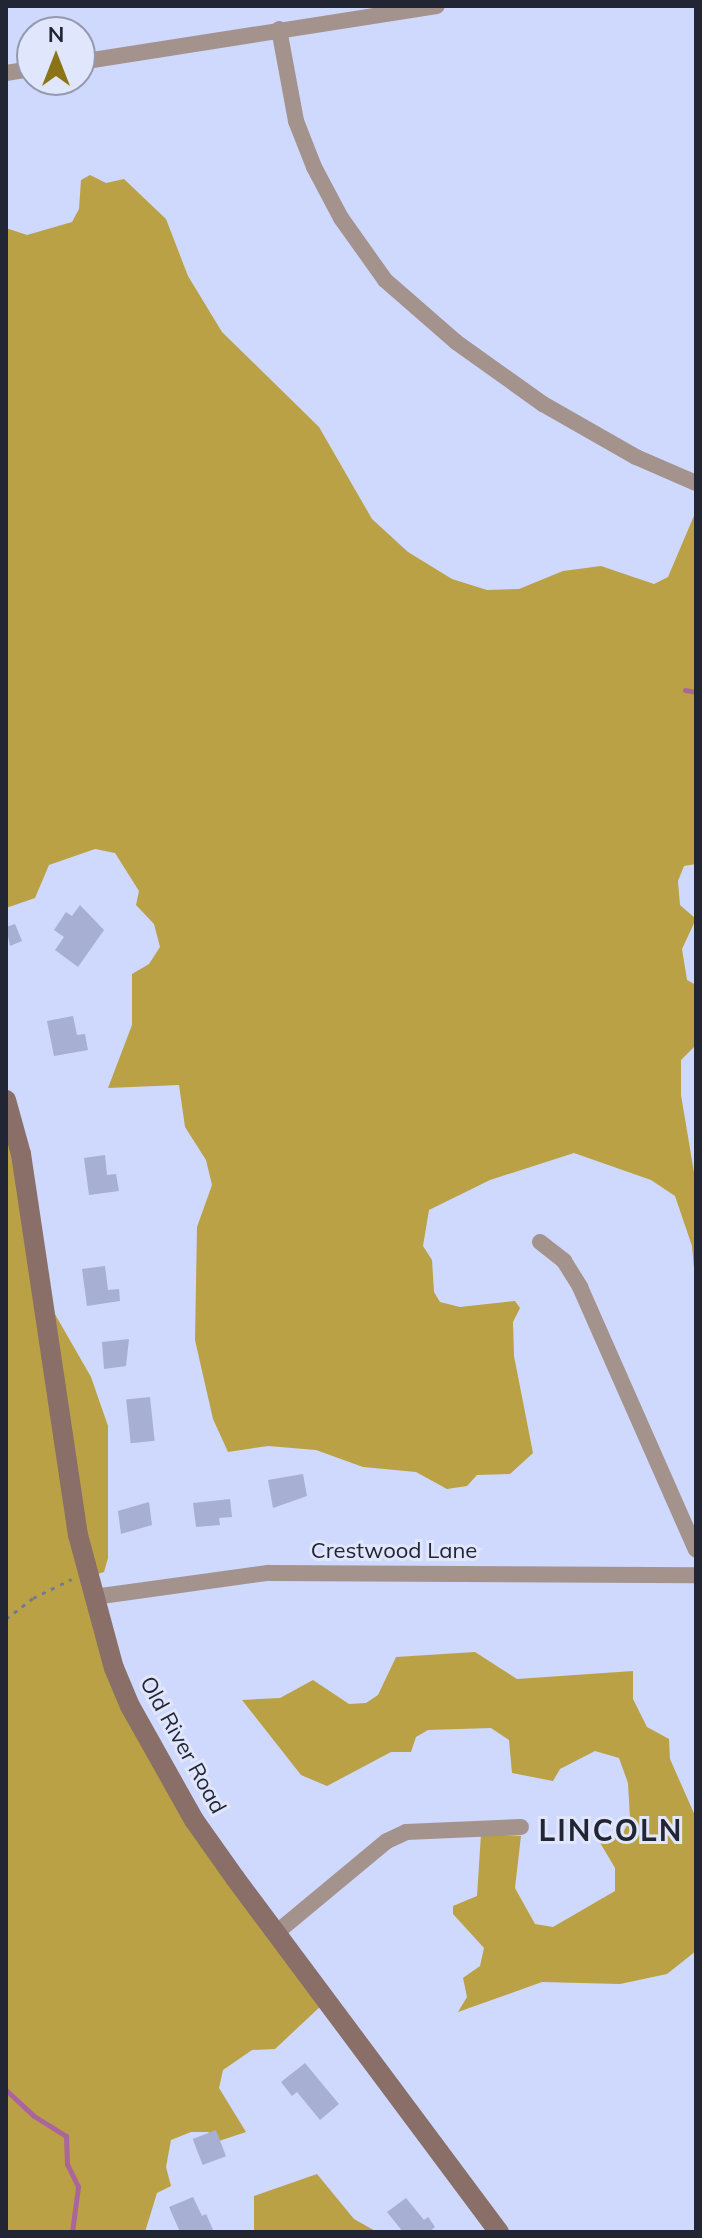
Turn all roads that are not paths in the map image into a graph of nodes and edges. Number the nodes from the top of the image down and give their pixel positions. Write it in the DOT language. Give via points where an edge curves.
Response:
graph roads {
  1 [pos="437,6"];
  2 [pos="279,29"];
  3 [pos="96,59"];
  4 [pos="696,483"];
  5 [pos="6,1100"];
  6 [pos="540,1242"];
  7 [pos="696,1550"];
  8 [pos="696,1575"];
  9 [pos="91,1587"];
  10 [pos="521,1827"];
  11 [pos="276,1933"];
  12 [pos="499,2232"];
  1 -- 2 [label="street"];
  2 -- 3 [label="street"];
  2 -- 4 [label="street" via="296,121 314,167 341,218 385,280 456,342 543,404 636,457"];
  5 -- 9 [label="main road, Old River Road" via="21,1154"];
  6 -- 7 [label="street" via="564,1261 580,1287"];
  8 -- 9 [label="street, Crestwood Lane" via="268,1573"];
  9 -- 11 [label="main road, Old River Road" via="114,1668 149,1744 194,1820"];
  10 -- 11 [label="street" via="406,1832 387,1841"];
  11 -- 12 [label="main road, Old River Road"];
}
